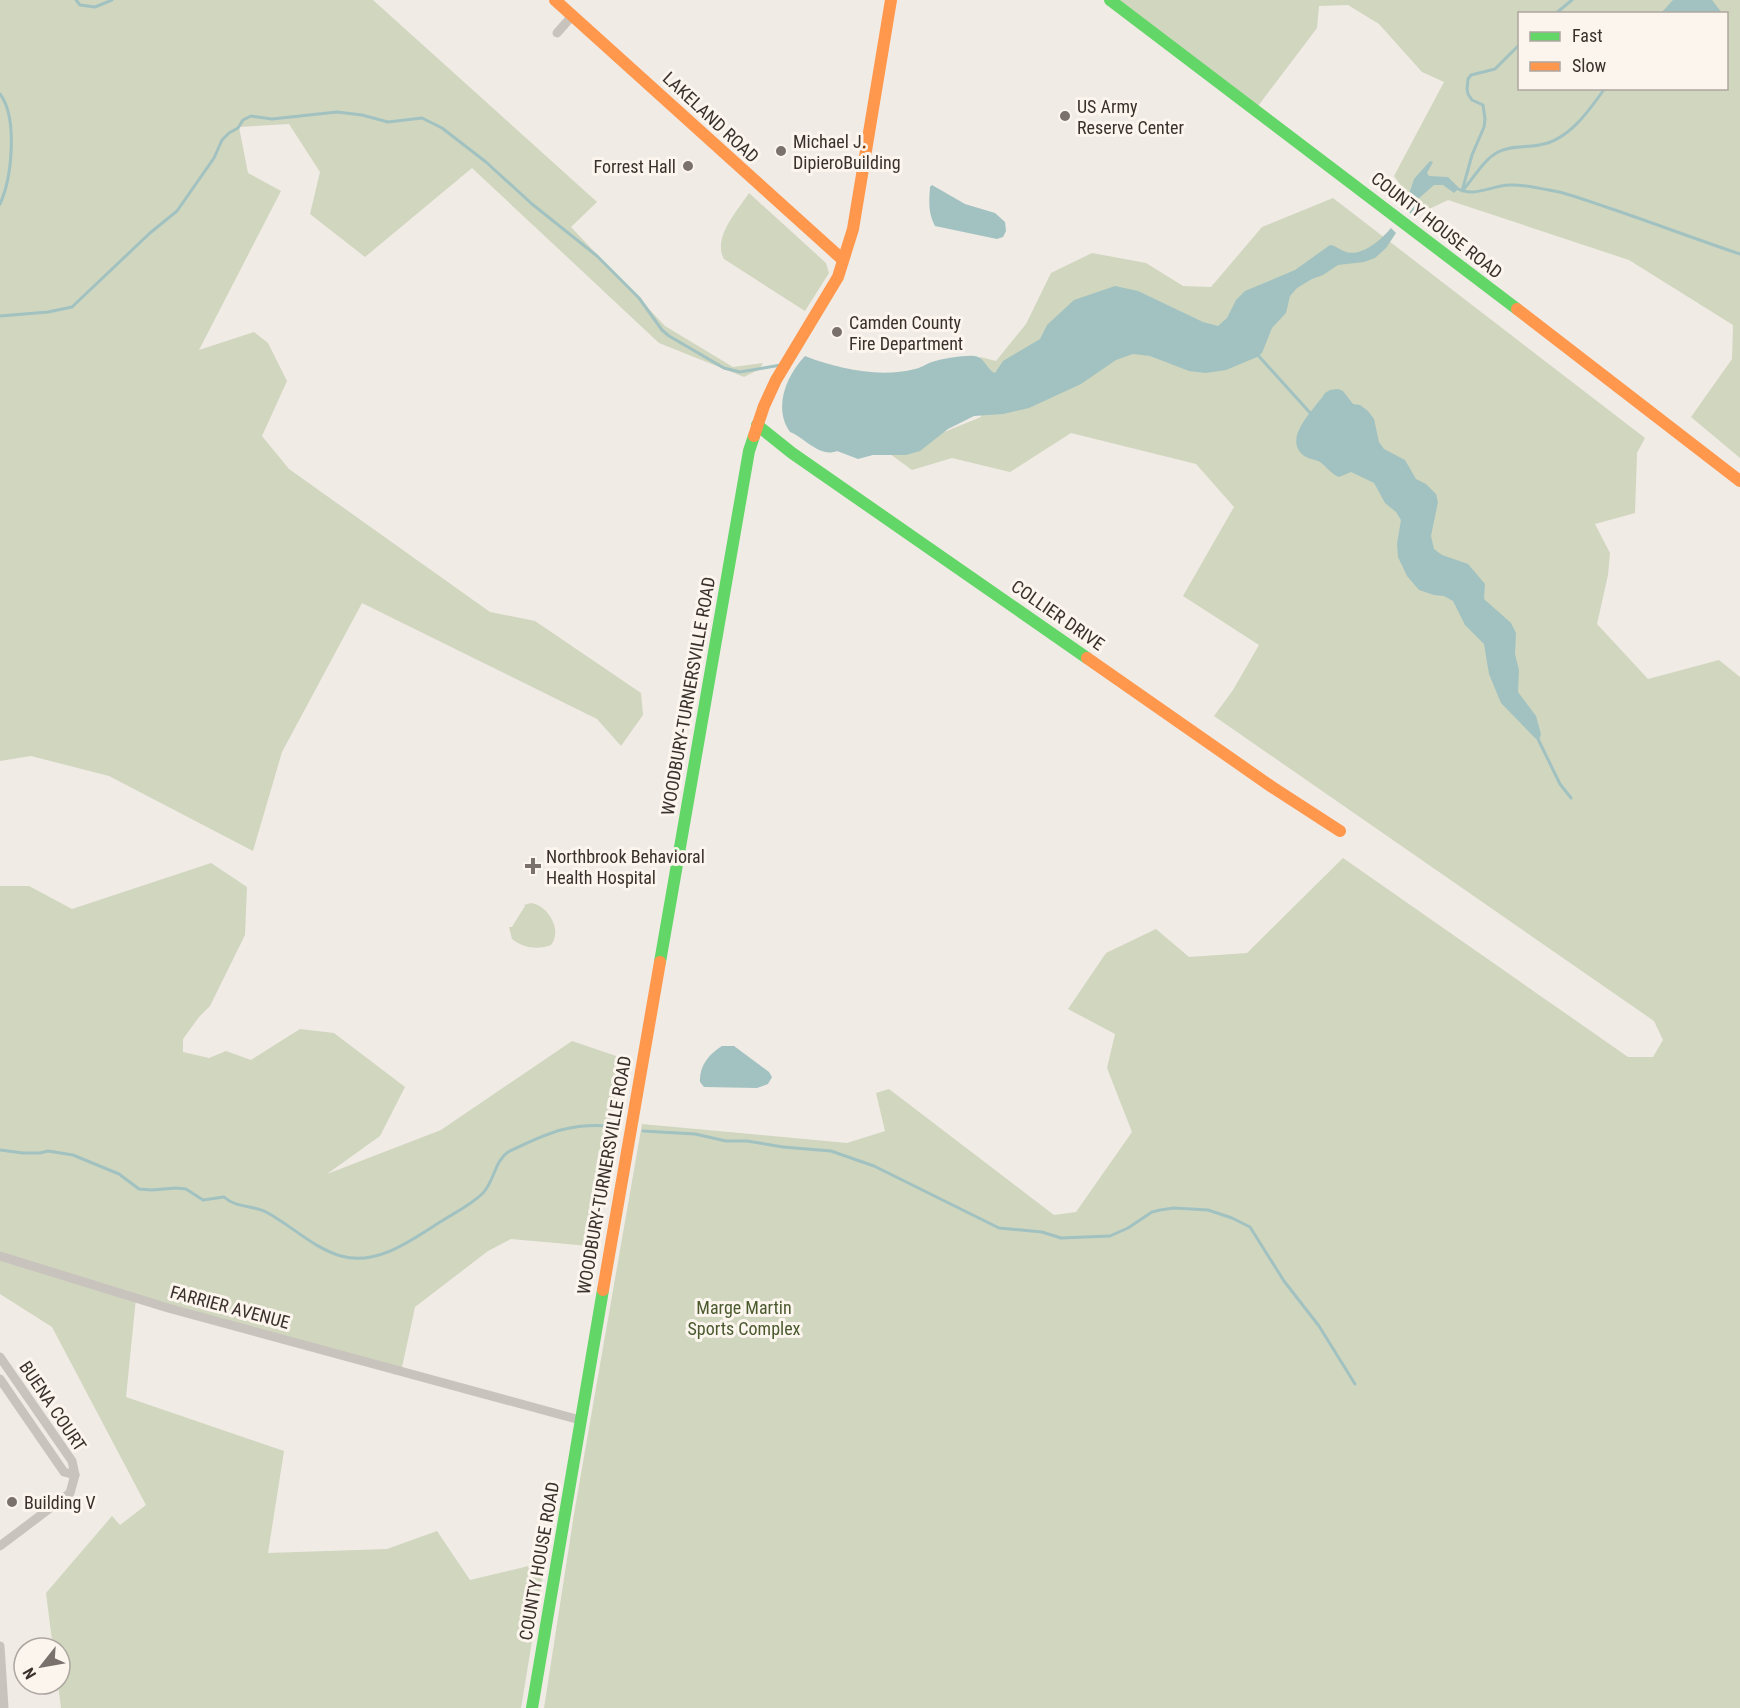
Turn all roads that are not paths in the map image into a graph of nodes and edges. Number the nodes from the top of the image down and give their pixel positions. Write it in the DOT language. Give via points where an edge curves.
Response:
graph roads {
  1 [pos="555,0"];
  2 [pos="891,0"];
  3 [pos="1110,0"];
  4 [pos="572,16"];
  5 [pos="557,33"];
  6 [pos="843,260"];
  7 [pos="757,425"];
  8 [pos="1740,481"];
  9 [pos="1341,831"];
  10 [pos="0,1256"];
  11 [pos="0,1357"];
  12 [pos="0,1378"];
  13 [pos="580,1420"];
  14 [pos="75,1475"];
  15 [pos="0,1546"];
  16 [pos="0,1646"];
  17 [pos="4,1708"];
  18 [pos="532,1708"];
  1 -- 4 [label="street, LAKELAND ROAD"];
  2 -- 6 [label="street, WOODBURY-TURNERSVILLE ROAD" via="853,229"];
  3 -- 8 [label="street, COUNTY HOUSE ROAD"];
  4 -- 5 [label="street"];
  4 -- 6 [label="street, LAKELAND ROAD"];
  6 -- 7 [label="street, WOODBURY-TURNERSVILLE ROAD" via="837,279 776,380"];
  7 -- 9 [label="street, COLLIER DRIVE" via="1272,787"];
  7 -- 13 [label="street, WOODBURY-TURNERSVILLE ROAD" via="741,493"];
  10 -- 13 [label="street, FARRIER AVENUE" via="168,1308"];
  11 -- 14 [label="street, BUENA COURT" via="72,1461"];
  12 -- 14 [label="street" via="64,1472"];
  13 -- 18 [label="street, COUNTY HOUSE ROAD"];
  14 -- 15 [label="street, BUENA COURT" via="70,1493"];
  16 -- 17 [label="street"];
}
